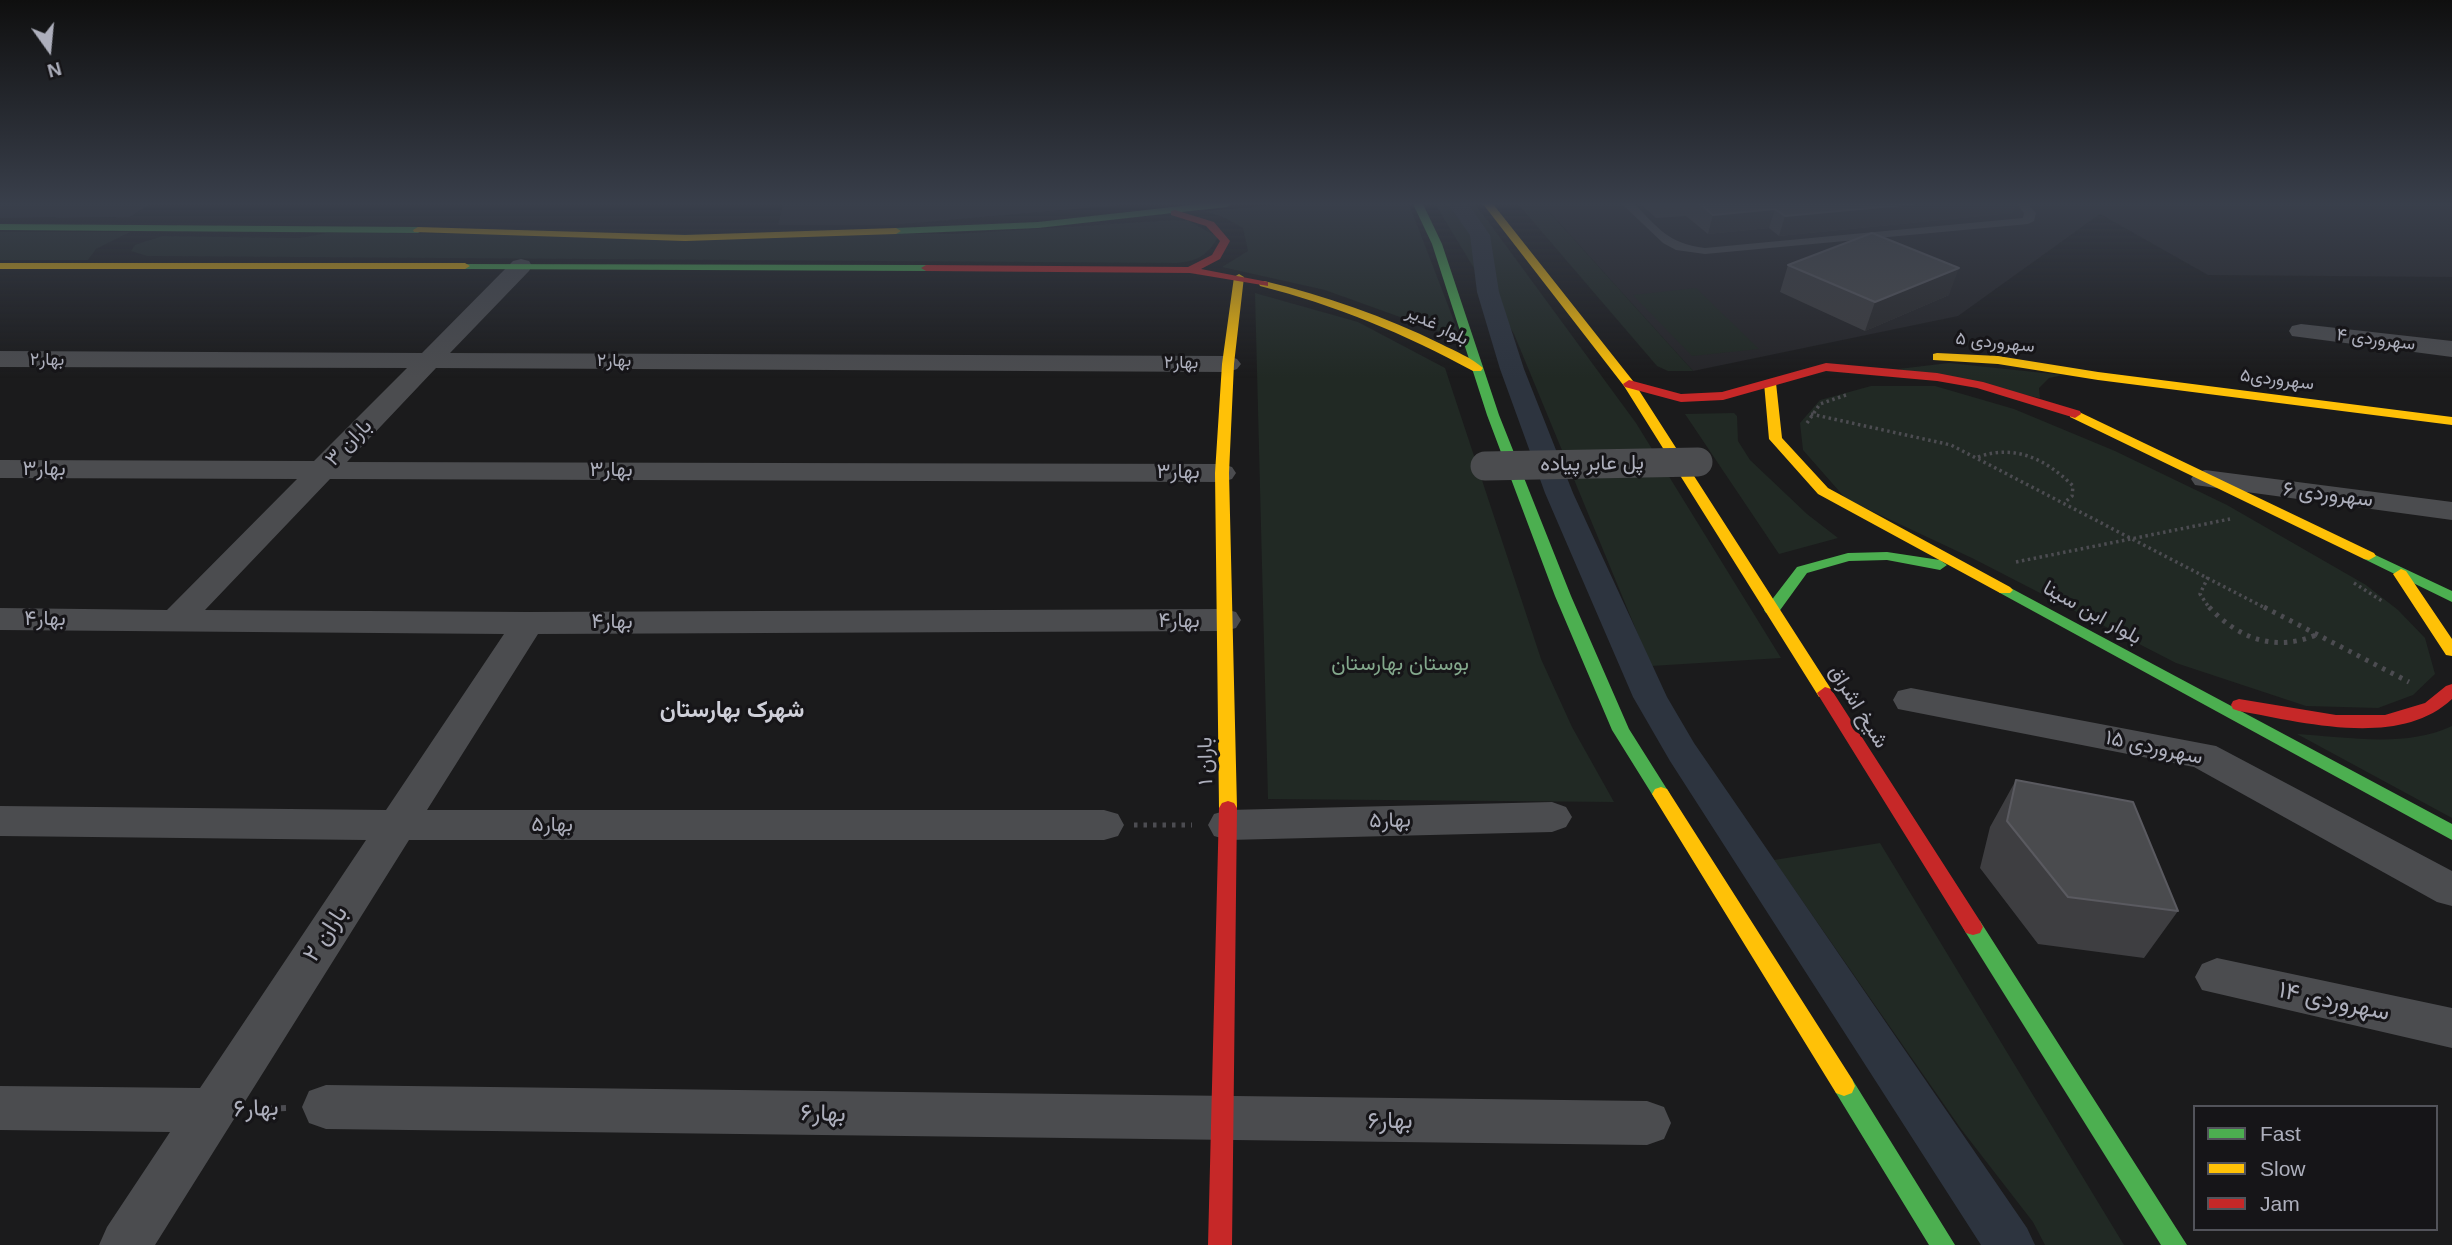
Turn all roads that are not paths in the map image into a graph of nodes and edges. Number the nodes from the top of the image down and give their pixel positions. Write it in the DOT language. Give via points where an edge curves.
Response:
graph roads {
  1 [pos="123,262"];
  2 [pos="1209,262"];
  3 [pos="1443,262"];
  4 [pos="1536,262"];
  5 [pos="130,265"];
  6 [pos="0,266"];
  7 [pos="521,266"];
  8 [pos="1190,270"];
  9 [pos="1239,277"];
  10 [pos="2301,331"];
  11 [pos="2452,349"];
  12 [pos="0,359"];
  13 [pos="429,361"];
  14 [pos="1228,364"];
  15 [pos="1826,367"];
  16 [pos="1476,368"];
  17 [pos="2098,376"];
  18 [pos="1770,383"];
  19 [pos="1629,384"];
  20 [pos="2065,409"];
  21 [pos="2452,421"];
  22 [pos="1698,462"];
  23 [pos="1486,466"];
  24 [pos="0,469"];
  25 [pos="322,470"];
  26 [pos="1222,472"];
  27 [pos="2204,479"];
  28 [pos="2452,511"];
  29 [pos="1968,569"];
  30 [pos="2400,572"];
  31 [pos="2452,597"];
  32 [pos="1772,610"];
  33 [pos="0,619"];
  34 [pos="177,620"];
  35 [pos="1224,621"];
  36 [pos="528,623"];
  37 [pos="2452,651"];
  38 [pos="2452,690"];
  39 [pos="1911,700"];
  40 [pos="2209,701"];
  41 [pos="1552,817"];
  42 [pos="0,821"];
  43 [pos="397,825"];
  44 [pos="1104,825"];
  45 [pos="1228,825"];
  46 [pos="2452,832"];
  47 [pos="2452,890"];
  48 [pos="2217,977"];
  49 [pos="2452,1028"];
  50 [pos="326,1107"];
  51 [pos="0,1108"];
  52 [pos="212,1110"];
  53 [pos="1221,1119"];
  54 [pos="1647,1123"];
  55 [pos="125,1245"];
  56 [pos="1220,1245"];
  57 [pos="1943,1245"];
  58 [pos="2175,1245"];
  1 -- 5 [label="main road"];
  2 -- 8 [label="main road"];
  3 -- 16 [label="main road"];
  4 -- 19 [label="main road, شیخ اشراق"];
  5 -- 6 [label="main road, بلوار غدیر"];
  5 -- 7 [label="main road, بلوار غدیر"];
  7 -- 8 [label="main road, بلوار غدیر"];
  7 -- 13 [label="street, باران ۳"];
  8 -- 9 [label="main road, بلوار غدیر"];
  9 -- 14 [label="main road, باران ۱"];
  9 -- 16 [label="main road, بلوار غدیر" via="1341,306 1412,333"];
  10 -- 11 [label="street, سهروردی ۴"];
  12 -- 13 [label="street, بهار۲"];
  13 -- 14 [label="street, بهار۲"];
  13 -- 25 [label="street, باران ۳"];
  14 -- 26 [label="main road, باران ۱"];
  15 -- 17 [label="main road, سهروردی ۵" via="1909,356 1998,360"];
  15 -- 18 [label="main road"];
  15 -- 20 [label="main road" via="1969,383"];
  16 -- 57 [label="main road" via="1581,641 1621,730"];
  17 -- 20 [label="main road" via="2070,381 2061,390"];
  17 -- 21 [label="main road, سهروردی۵"];
  18 -- 19 [label="main road" via="1723,396 1681,397"];
  18 -- 29 [label="main road, بلوار ابن سینا" via="1776,439 1823,491"];
  19 -- 32 [label="main road, شیخ اشراق"];
  20 -- 27 [label="main road"];
  22 -- 23 [label="street, پل عابر پیاده, bridge"];
  24 -- 25 [label="street, بهار۳"];
  25 -- 26 [label="street, بهار۳"];
  25 -- 34 [label="street, باران ۳"];
  26 -- 35 [label="main road, باران ۱"];
  27 -- 28 [label="street, سهروردی ۶"];
  27 -- 30 [label="main road"];
  29 -- 32 [label="main road" via="1887,556 1849,557 1802,570"];
  29 -- 40 [label="main road, بلوار ابن سینا"];
  30 -- 31 [label="main road"];
  30 -- 37 [label="main road"];
  32 -- 58 [label="main road, شیخ اشراق"];
  33 -- 34 [label="street, بهار۴"];
  34 -- 36 [label="street, بهار۴"];
  35 -- 36 [label="street, بهار۴"];
  35 -- 45 [label="main road, باران ۱"];
  36 -- 43 [label="street, باران ۲"];
  38 -- 40 [label="main road" via="2433,708 2378,721 2336,720"];
  39 -- 47 [label="street, سهروردی ۱۵" via="2203,755"];
  40 -- 46 [label="main road, بلوار ابن سینا"];
  41 -- 45 [label="street, بهار۵"];
  42 -- 43 [label="street, بهار۵"];
  43 -- 44 [label="street, بهار۵"];
  43 -- 52 [label="street, باران ۲"];
  45 -- 53 [label="main road, باران ۱"];
  48 -- 49 [label="street, سهروردی ۱۴"];
  50 -- 53 [label="street, بهار۶"];
  51 -- 52 [label="street, بهار۶"];
  52 -- 55 [label="street, باران ۲"];
  53 -- 54 [label="street, بهار۶"];
  53 -- 56 [label="main road, باران ۱"];
}
